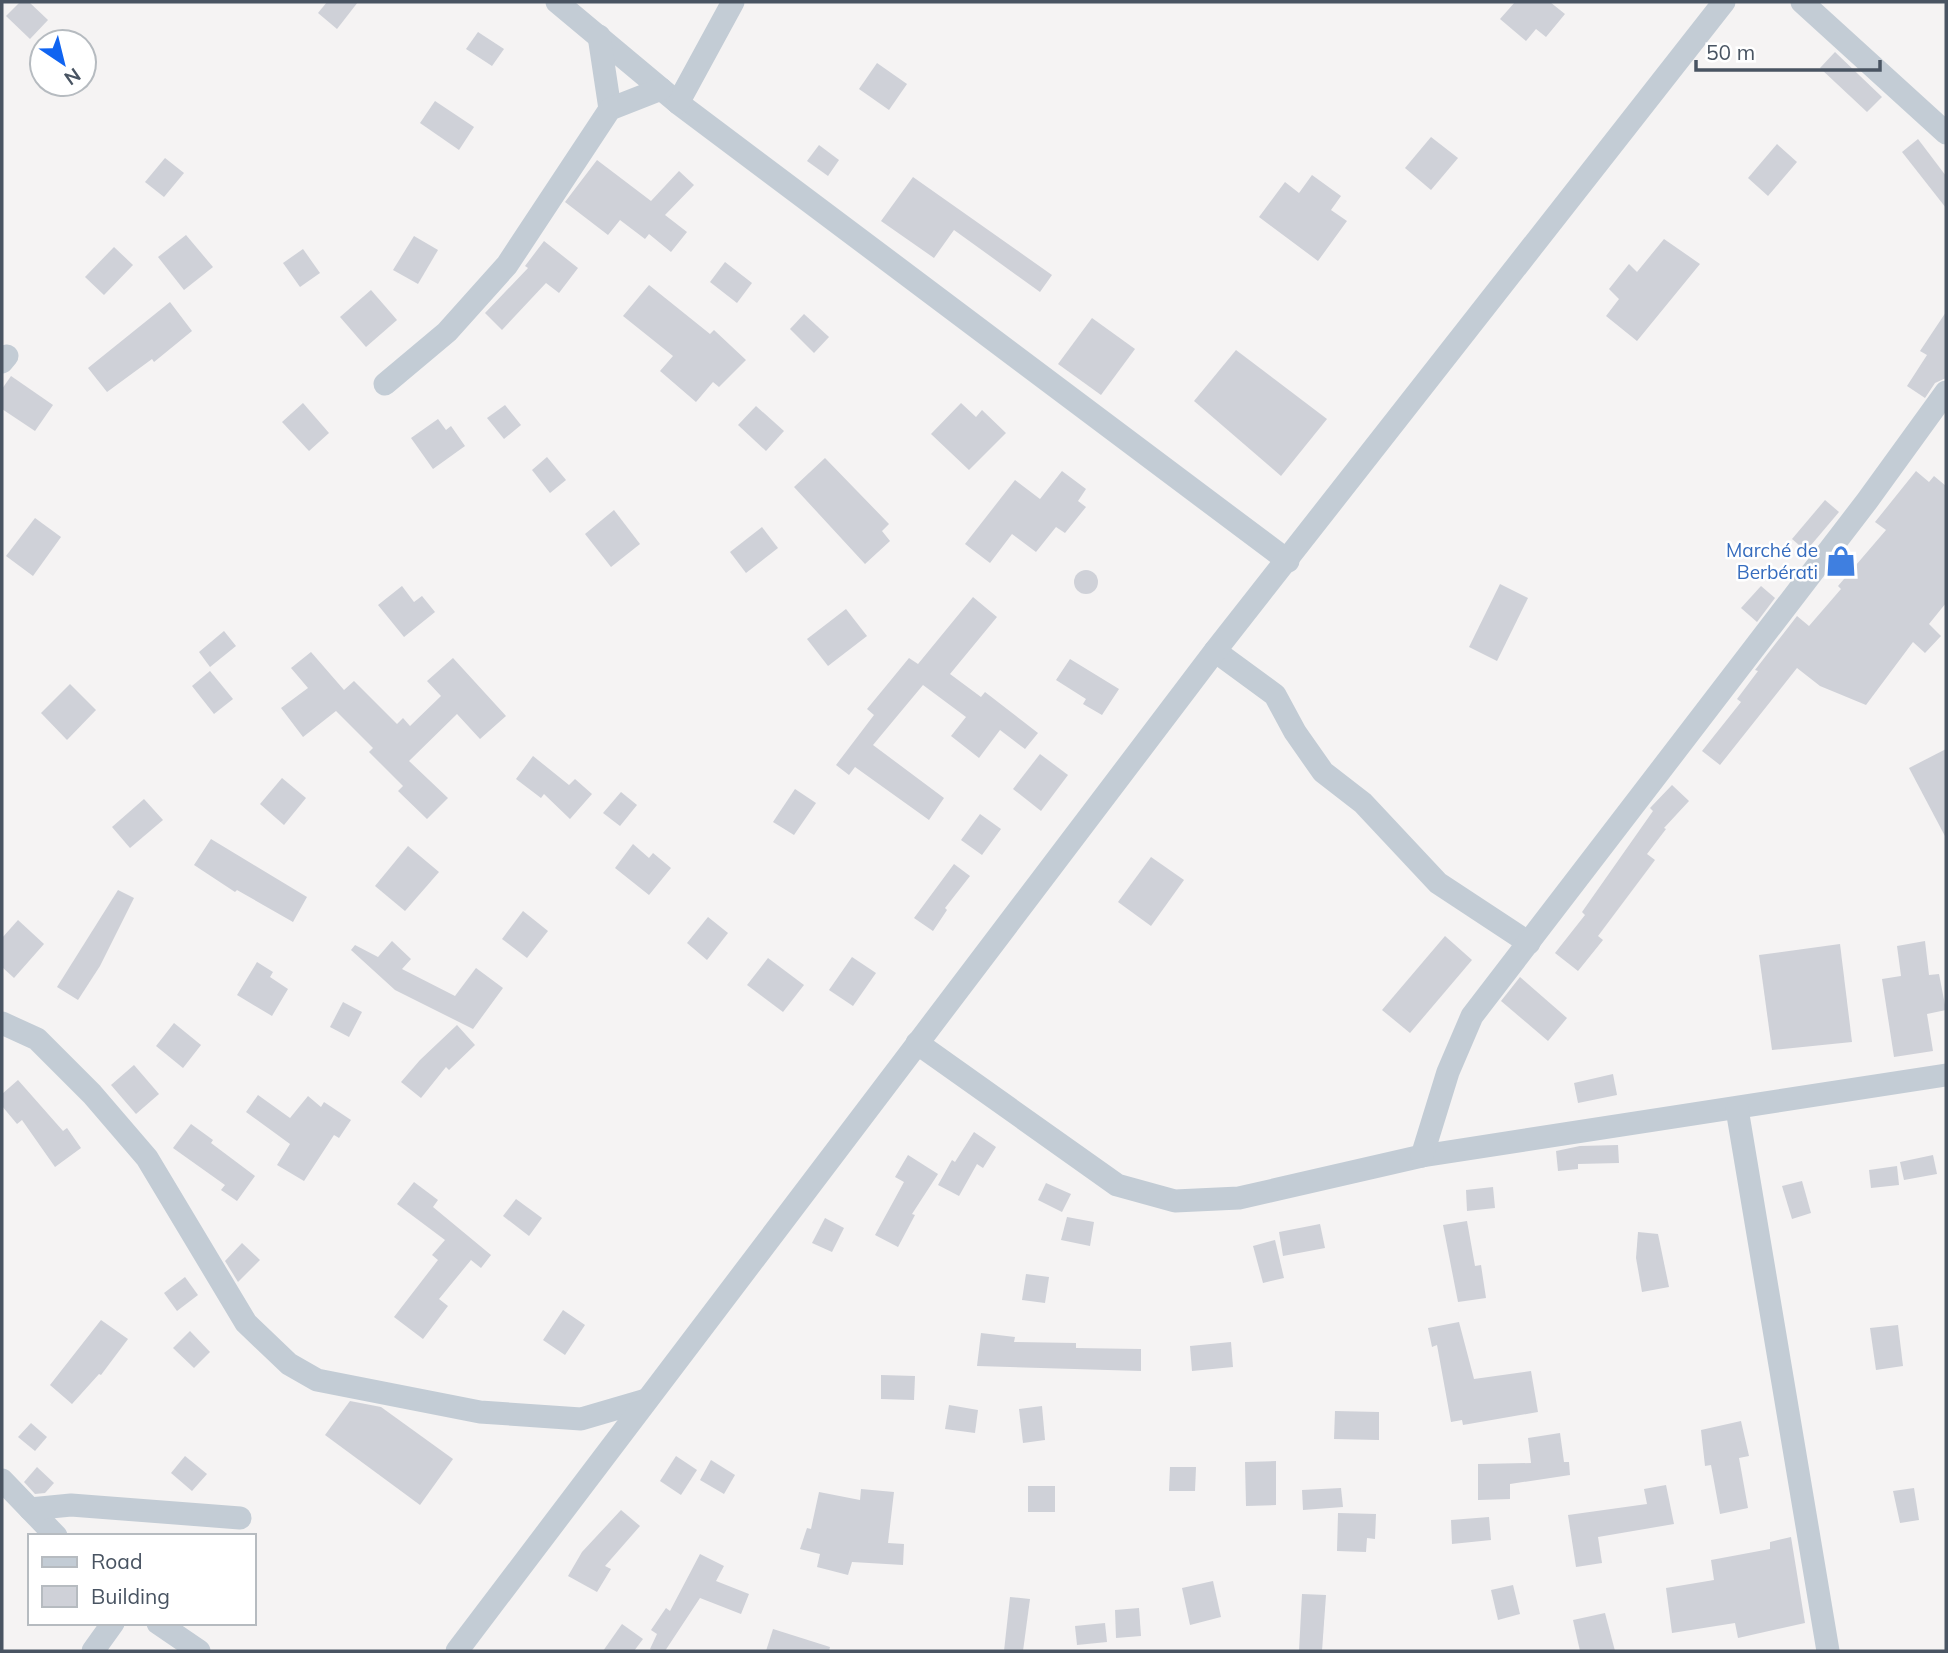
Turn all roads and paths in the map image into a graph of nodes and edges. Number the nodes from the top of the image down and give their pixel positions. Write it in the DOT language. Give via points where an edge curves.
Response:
graph roads {
  1 [pos="733,2"];
  2 [pos="1724,2"];
  3 [pos="1802,2"];
  4 [pos="563,4"];
  5 [pos="599,36"];
  6 [pos="669,96"];
  7 [pos="610,109"];
  8 [pos="1946,133"];
  9 [pos="385,384"];
  10 [pos="1946,392"];
  11 [pos="1288,561"];
  12 [pos="1216,651"];
  13 [pos="1529,943"];
  14 [pos="2,1023"];
  15 [pos="917,1043"];
  16 [pos="1946,1075"];
  17 [pos="1737,1109"];
  18 [pos="1422,1156"];
  19 [pos="646,1400"];
  20 [pos="2,1480"];
  21 [pos="30,1509"];
  22 [pos="240,1518"];
  23 [pos="54,1534"];
  24 [pos="112,1625"];
  25 [pos="161,1625"];
  26 [pos="93,1651"];
  27 [pos="199,1651"];
  28 [pos="457,1651"];
  29 [pos="1828,1651"];
  1 -- 6 [label="street"];
  2 -- 11 [label="street"];
  3 -- 8 [label="street"];
  4 -- 5 [label="street"];
  5 -- 6 [label="street"];
  5 -- 7 [label="street"];
  6 -- 7 [label="street"];
  6 -- 11 [label="street"];
  7 -- 9 [label="street" via="507,265 447,332"];
  10 -- 13 [label="street"];
  11 -- 12 [label="street"];
  12 -- 13 [label="street" via="1275,695 1323,772 1363,803 1438,883"];
  12 -- 15 [label="street"];
  13 -- 18 [label="street" via="1472,1016 1448,1072"];
  14 -- 19 [label="street" via="37,1040 139,1149 246,1323 289,1364 317,1380 480,1412 581,1419"];
  15 -- 18 [label="street" via="1117,1185 1175,1201 1239,1198"];
  15 -- 19 [label="street"];
  16 -- 17 [label="street"];
  17 -- 18 [label="street"];
  17 -- 29 [label="street"];
  19 -- 28 [label="street"];
  20 -- 21 [label="street"];
  21 -- 22 [label="street" via="71,1505"];
  21 -- 23 [label="street"];
  24 -- 26 [label="street"];
  25 -- 27 [label="street"];
}
